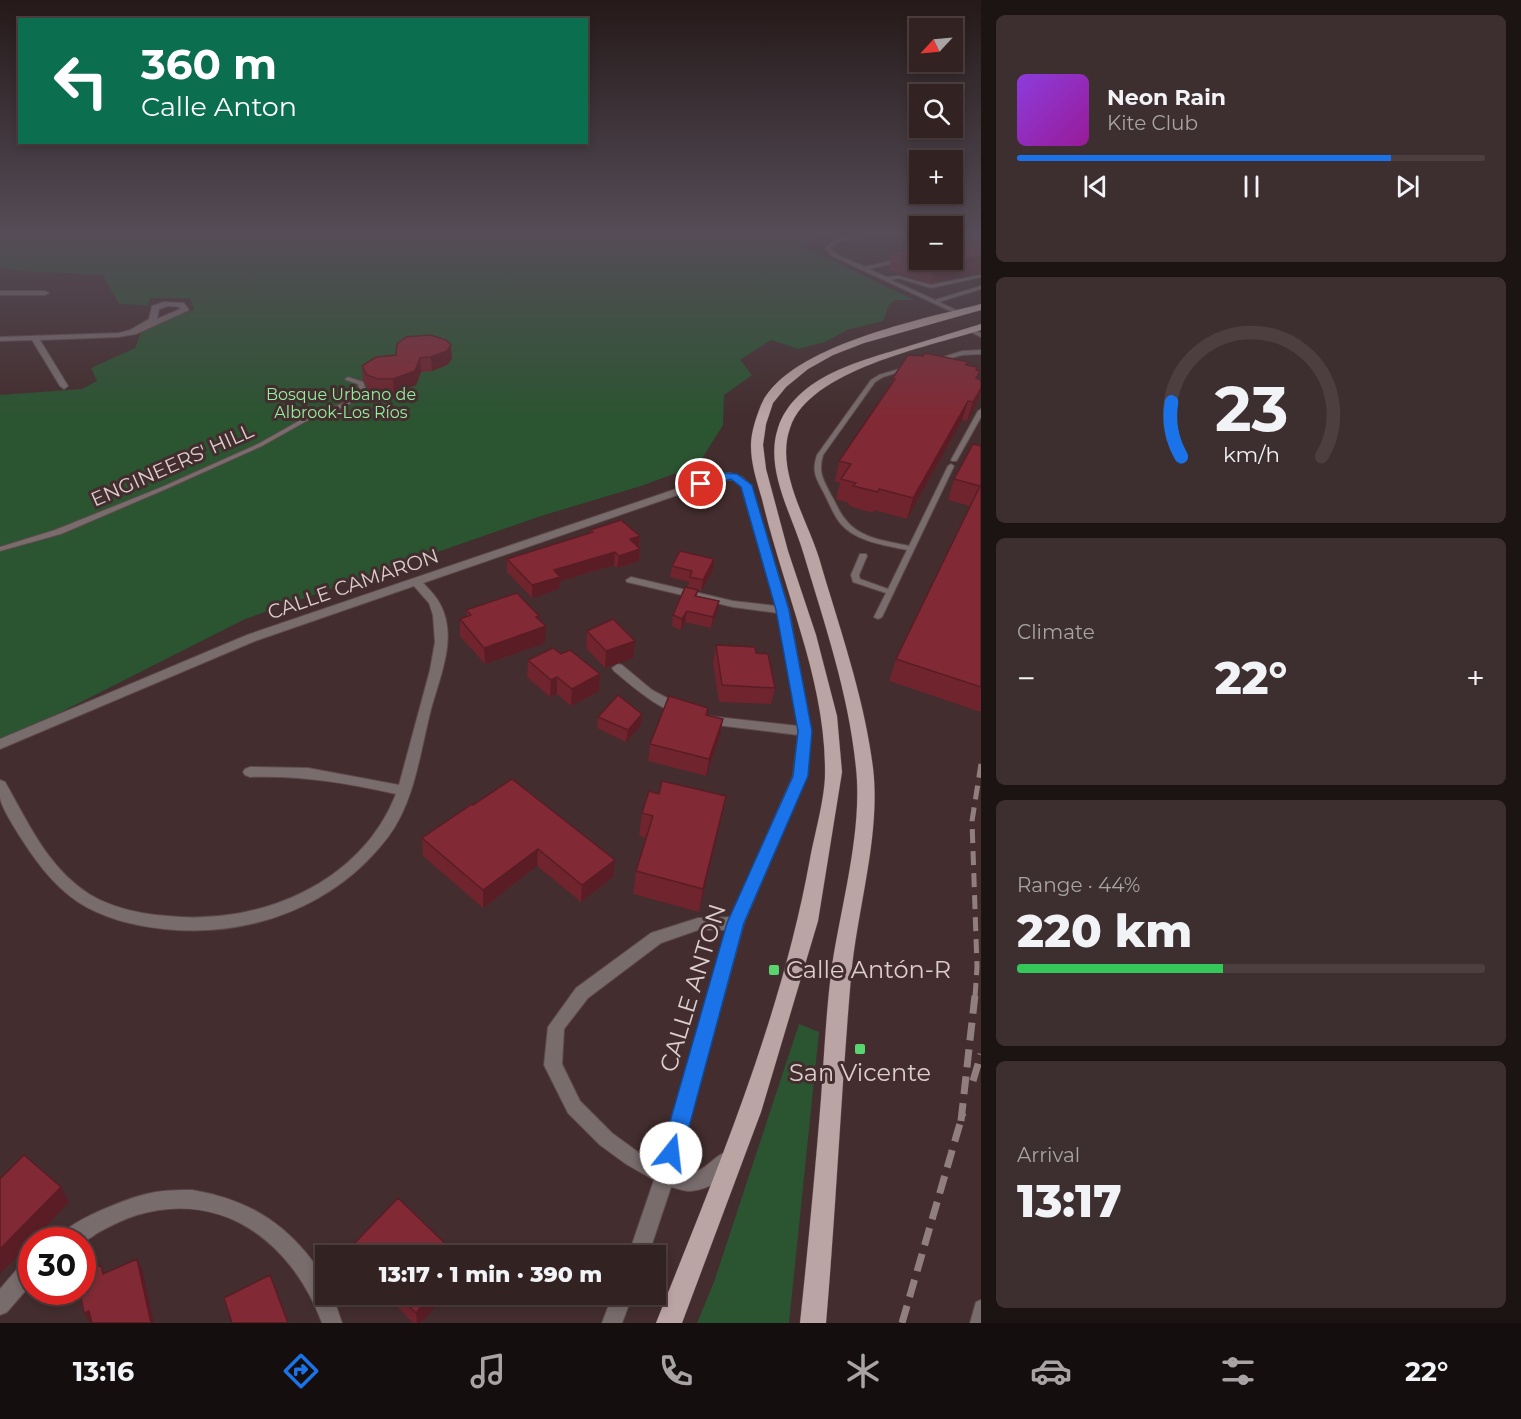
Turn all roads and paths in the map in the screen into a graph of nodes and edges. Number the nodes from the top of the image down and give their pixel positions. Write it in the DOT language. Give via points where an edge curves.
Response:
graph roads {
  1 [pos="916,294"];
  2 [pos="960,294"];
  3 [pos="934,302"];
  4 [pos="981,307"];
  5 [pos="958,313"];
  6 [pos="978,330"];
  7 [pos="134,332"];
  8 [pos="35,338"];
  9 [pos="0,339"];
  10 [pos="981,352"];
  11 [pos="933,361"];
  12 [pos="914,366"];
  13 [pos="348,379"];
  14 [pos="64,386"];
  15 [pos="981,411"];
  16 [pos="723,477"];
  17 [pos="0,549"];
  18 [pos="910,549"];
  19 [pos="864,556"];
  20 [pos="631,580"];
  21 [pos="416,582"];
  22 [pos="890,592"];
  23 [pos="783,610"];
  24 [pos="878,617"];
  25 [pos="618,668"];
  26 [pos="805,731"];
  27 [pos="0,744"];
  28 [pos="250,772"];
  29 [pos="0,785"];
  30 [pos="403,790"];
  31 [pos="736,923"];
  32 [pos="736,1153"];
  33 [pos="665,1176"];
  34 [pos="91,1227"];
  35 [pos="642,1245"];
  36 [pos="18,1284"];
  37 [pos="0,1305"];
  38 [pos="619,1305"];
  39 [pos="981,1307"];
  40 [pos="332,1323"];
  41 [pos="612,1323"];
  42 [pos="669,1323"];
  43 [pos="813,1323"];
  44 [pos="977,1323"];
  1 -- 3 [label="lane"];
  2 -- 3 [label="lane"];
  3 -- 5 [label="lane"];
  4 -- 5 [label="main road"];
  5 -- 32 [label="main road" via="860,340 804,367 768,402 760,424 760,469 829,716 834,772 808,921"];
  6 -- 43 [label="main road" via="832,377 792,409 783,430 783,475 856,709 865,771 863,835 841,974"];
  7 -- 7 [label="street" via="153,320 158,306 177,304 185,308"];
  7 -- 8 [label="street"];
  8 -- 9 [label="street"];
  8 -- 14 [label="street"];
  10 -- 11 [label="lane"];
  12 -- 18 [label="lane" via="873,381 820,455 816,468 843,522 851,530"];
  13 -- 17 [label="lane, ENGINEERS' HILL" via="361,383 363,390 353,400 308,418 260,446 58,532"];
  15 -- 18 [label="lane"];
  16 -- 21 [label="street, CALLE CAMARON"];
  16 -- 23 [label="street, CALLE ANTON" via="733,476 746,485"];
  18 -- 22 [label="lane"];
  19 -- 22 [label="lane" via="856,580"];
  20 -- 23 [label="street" via="733,604"];
  21 -- 27 [label="street, CALLE CAMARON" via="250,638"];
  21 -- 30 [label="street" via="434,604 442,631"];
  22 -- 24 [label="lane"];
  23 -- 26 [label="street, CALLE ANTON"];
  25 -- 26 [label="street" via="648,693 679,710 706,719"];
  26 -- 31 [label="street, CALLE ANTON" via="800,776"];
  28 -- 30 [label="street" via="313,773"];
  29 -- 30 [label="street" via="18,820 58,878 82,898 125,916 180,926 266,917 310,896 363,856 385,831"];
  31 -- 33 [label="street, CALLE ANTON"];
  31 -- 33 [label="street" via="698,924 656,938 582,993 556,1027 552,1065 574,1107 606,1139"];
  32 -- 33 [label="street" via="700,1180 687,1182"];
  32 -- 42 [label="main road"];
  33 -- 35 [label="street, CALLE ANTON"];
  34 -- 40 [label="street" via="113,1215 164,1200 209,1202 234,1209 256,1220 293,1250 317,1285"];
  36 -- 37 [label="street"];
  38 -- 41 [label="street"];
  39 -- 44 [label="lane"];
}
